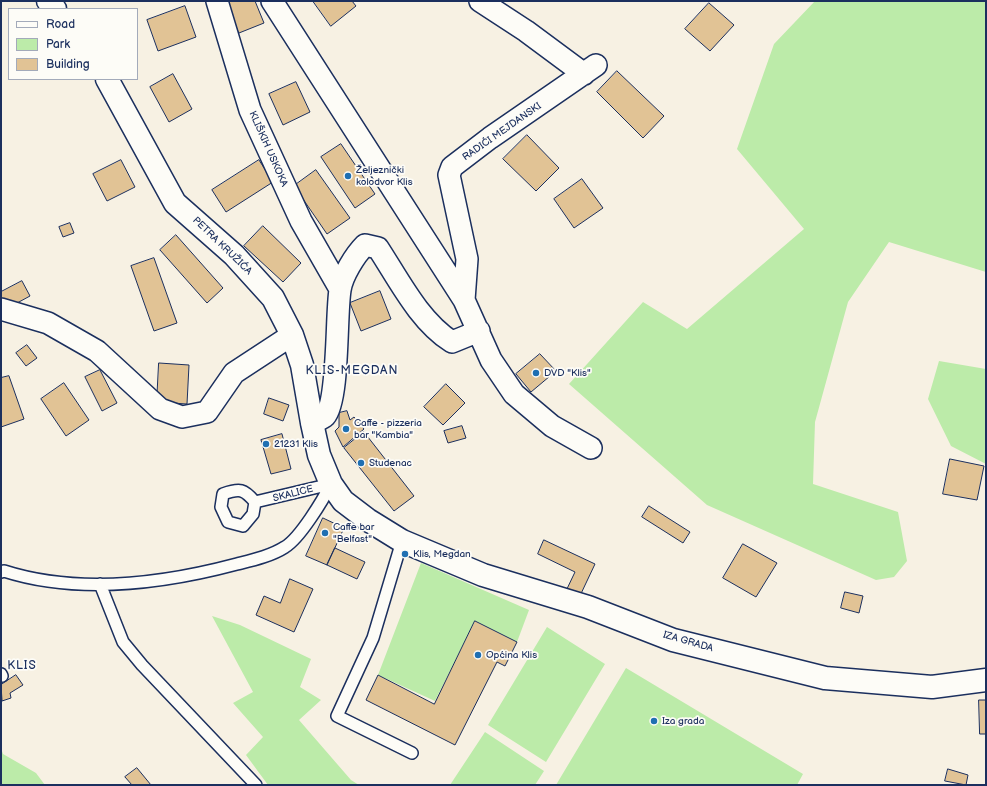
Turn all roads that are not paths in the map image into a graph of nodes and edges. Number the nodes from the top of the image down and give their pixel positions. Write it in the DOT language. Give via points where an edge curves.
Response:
graph roads {
  1 [pos="217,1"];
  2 [pos="272,1"];
  3 [pos="480,1"];
  4 [pos="108,80"];
  5 [pos="340,288"];
  6 [pos="464,300"];
  7 [pos="1,309"];
  8 [pos="479,331"];
  9 [pos="292,335"];
  10 [pos="312,423"];
  11 [pos="591,448"];
  12 [pos="331,484"];
  13 [pos="255,502"];
  14 [pos="402,541"];
  15 [pos="1,572"];
  16 [pos="100,584"];
  17 [pos="986,680"];
  18 [pos="412,753"];
  19 [pos="256,785"];
  1 -- 5 [label="street, KLIŠKIH USKOKA" via="250,110 301,221"];
  2 -- 6 [label="street"];
  3 -- 6 [label="street, RADIĆI MEJDANSKI" via="590,70 452,167 450,175 467,259"];
  4 -- 9 [label="street, PETRA KRUŽIĆA" via="175,203 234,255 273,298"];
  5 -- 8 [label="street" via="355,255 365,245 378,248 415,305 438,333 452,342"];
  5 -- 10 [label="street" via="331,404 325,416"];
  6 -- 8 [label="street"];
  7 -- 9 [label="street" via="48,323 97,351 160,409 182,417 207,412 234,372"];
  8 -- 11 [label="street" via="491,360 514,394 552,426"];
  9 -- 10 [label="street, PETRA KRUŽIĆA" via="302,365"];
  10 -- 12 [label="street, PETRA KRUŽIĆA" via="319,456"];
  12 -- 13 [label="lane, SKALICE"];
  12 -- 14 [label="street, IZA GRADA" via="349,506"];
  12 -- 16 [label="lane" via="323,501 286,547 263,557 212,571 128,584"];
  14 -- 17 [label="street, IZA GRADA" via="483,575 588,607 673,640 826,678 932,687"];
  14 -- 18 [label="lane" via="373,638 337,716"];
  15 -- 16 [label="lane" via="30,579 81,585"];
  16 -- 19 [label="lane" via="123,642"];
}
